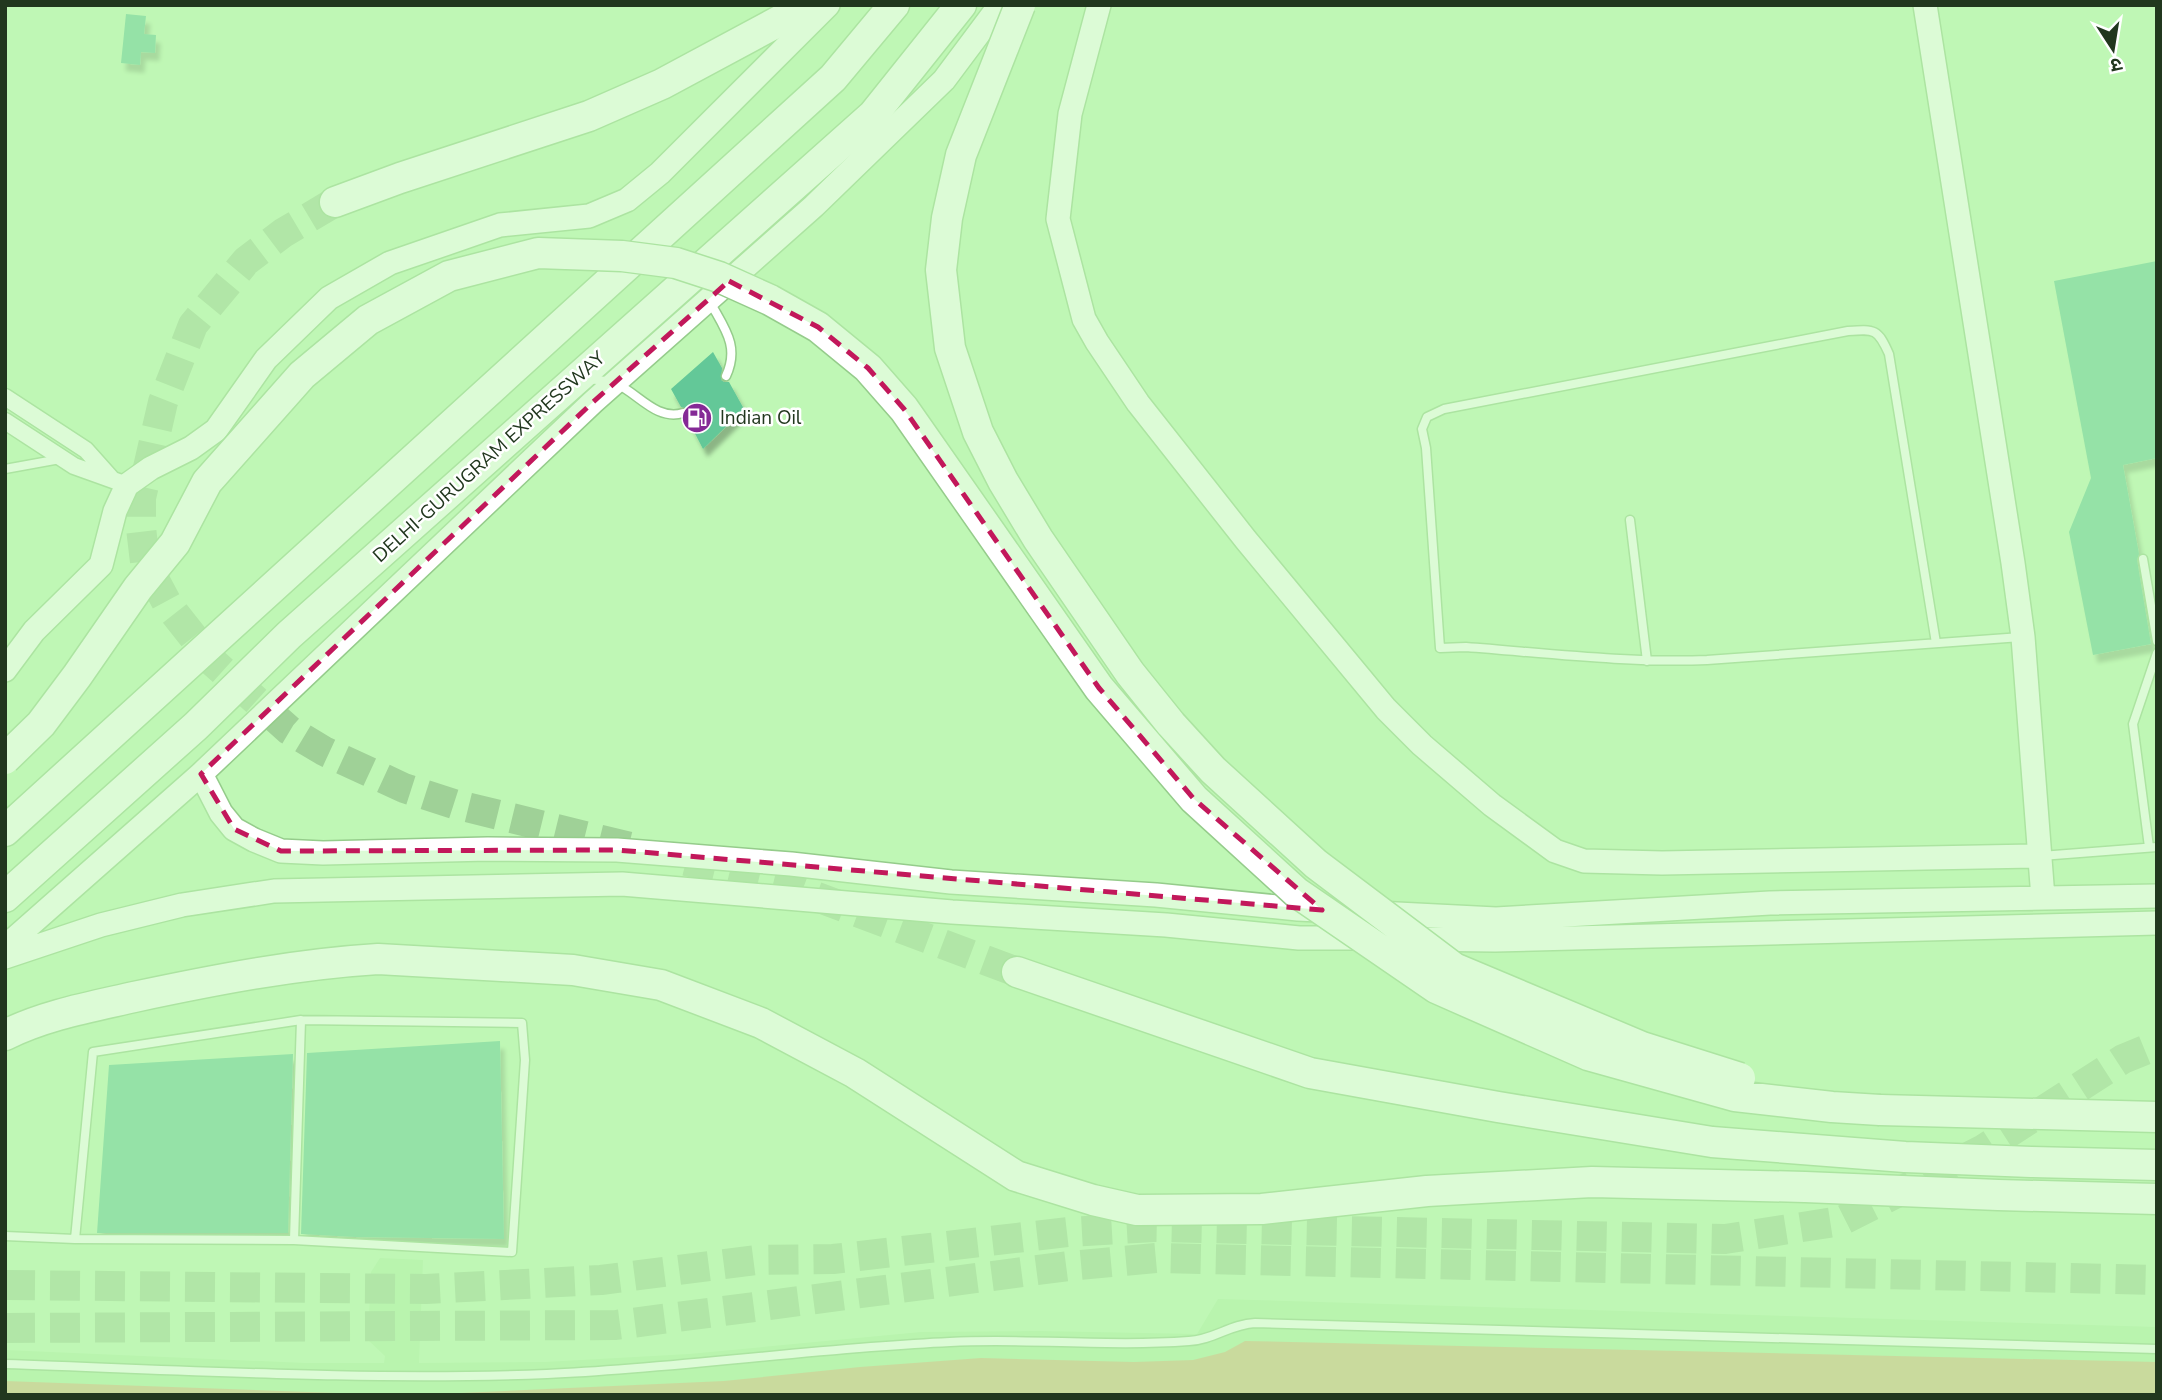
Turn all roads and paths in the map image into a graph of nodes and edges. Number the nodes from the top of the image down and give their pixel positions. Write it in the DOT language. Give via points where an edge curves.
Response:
graph roads {
  1 [pos="809,5"];
  2 [pos="828,5"];
  3 [pos="894,5"];
  4 [pos="961,5"];
  5 [pos="1000,5"];
  6 [pos="1020,5"];
  7 [pos="1099,5"];
  8 [pos="1926,5"];
  9 [pos="335,202"];
  10 [pos="709,299"];
  11 [pos="726,376"];
  12 [pos="577,378"];
  13 [pos="614,383"];
  14 [pos="5,397"];
  15 [pos="684,413"];
  16 [pos="5,421"];
  17 [pos="63,458"];
  18 [pos="5,469"];
  19 [pos="120,482"];
  20 [pos="1630,520"];
  21 [pos="2143,559"];
  22 [pos="2023,637"];
  23 [pos="2157,641"];
  24 [pos="1936,643"];
  25 [pos="2157,653"];
  26 [pos="1647,661"];
  27 [pos="5,670"];
  28 [pos="5,759"];
  29 [pos="201,774"];
  30 [pos="5,831"];
  31 [pos="2153,847"];
  32 [pos="2040,856"];
  33 [pos="2157,896"];
  34 [pos="5,897"];
  35 [pos="2043,898"];
  36 [pos="2157,923"];
  37 [pos="5,947"];
  38 [pos="5,957"];
  39 [pos="1017,972"];
  40 [pos="301,1020"];
  41 [pos="5,1035"];
  42 [pos="1832,1107"];
  43 [pos="2157,1117"];
  44 [pos="2157,1165"];
  45 [pos="2157,1199"];
  46 [pos="5,1236"];
  47 [pos="75,1239"];
  48 [pos="294,1240"];
  49 [pos="2157,1349"];
  50 [pos="5,1364"];
  1 -- 9 [label="highway" via="662,84 589,116"];
  2 -- 19 [label="main road" via="660,173 627,200 589,216 500,225 390,263 329,298 266,359 216,430 191,448"];
  3 -- 30 [label="highway" via="834,78"];
  4 -- 12 [label="highway, DELHI-GURUGRAM EXPRESSWAY" via="873,115"];
  5 -- 10 [label="main road" via="944,80 814,206"];
  6 -- 42 [label="highway, bridge" via="961,155 947,218 941,270 948,336 978,432 1003,481 1130,673 1213,770 1316,864 1454,968 1642,1047"];
  7 -- 32 [label="main road" via="1070,114 1058,219 1084,319 1138,403 1246,540 1386,709 1422,745 1555,851 1584,862"];
  8 -- 22 [label="main road"];
  10 -- 11 [label="lane" via="731,341 732,361"];
  10 -- 13 [label="main road"];
  12 -- 13 [label="lane"];
  12 -- 34 [label="highway, DELHI-GURUGRAM EXPRESSWAY"];
  13 -- 15 [label="lane" via="663,413"];
  13 -- 29 [label="main road"];
  14 -- 19 [label="street" via="86,450"];
  16 -- 17 [label="street"];
  17 -- 18 [label="lane"];
  17 -- 19 [label="street"];
  19 -- 27 [label="main road" via="101,565 34,631"];
  20 -- 26 [label="lane"];
  21 -- 23 [label="lane"];
  22 -- 24 [label="lane"];
  22 -- 32 [label="main road"];
  24 -- 26 [label="lane"];
  24 -- 26 [label="lane" via="1889,354 1881,337 1868,329 1444,410 1427,417 1422,429 1440,648"];
  25 -- 31 [label="lane" via="2133,724"];
  28 -- 42 [label="highway, bridge" via="41,724 138,587 175,543 207,482 302,375 368,320 449,276 538,253 676,263 719,276 806,320 868,368 904,408 1100,688 1195,799 1296,892 1436,988 1588,1055 1735,1096"];
  29 -- 35 [label="main road" via="234,829 281,851 617,850 951,883 1496,919 1770,904"];
  29 -- 37 [label="main road"];
  31 -- 32 [label="lane"];
  32 -- 35 [label="main road"];
  33 -- 35 [label="main road"];
  36 -- 38 [label="main road" via="1495,940 1299,937 622,884 274,891 182,905 101,925"];
  39 -- 44 [label="highway" via="1310,1073 1498,1107 1712,1142 1905,1157"];
  40 -- 47 [label="lane" via="93,1052"];
  40 -- 48 [label="lane"];
  40 -- 48 [label="lane" via="522,1023 525,1060 512,1252"];
  41 -- 45 [label="highway" via="23,1026 143,995 347,961 573,970 661,985 761,1023 855,1073 1016,1176 1137,1210 1262,1209 1427,1191 1592,1182"];
  42 -- 43 [label="highway, bridge"];
  46 -- 47 [label="lane"];
  47 -- 48 [label="lane"];
  49 -- 50 [label="lane" via="1255,1323 1193,1341 937,1343 547,1374 386,1376"];
}
